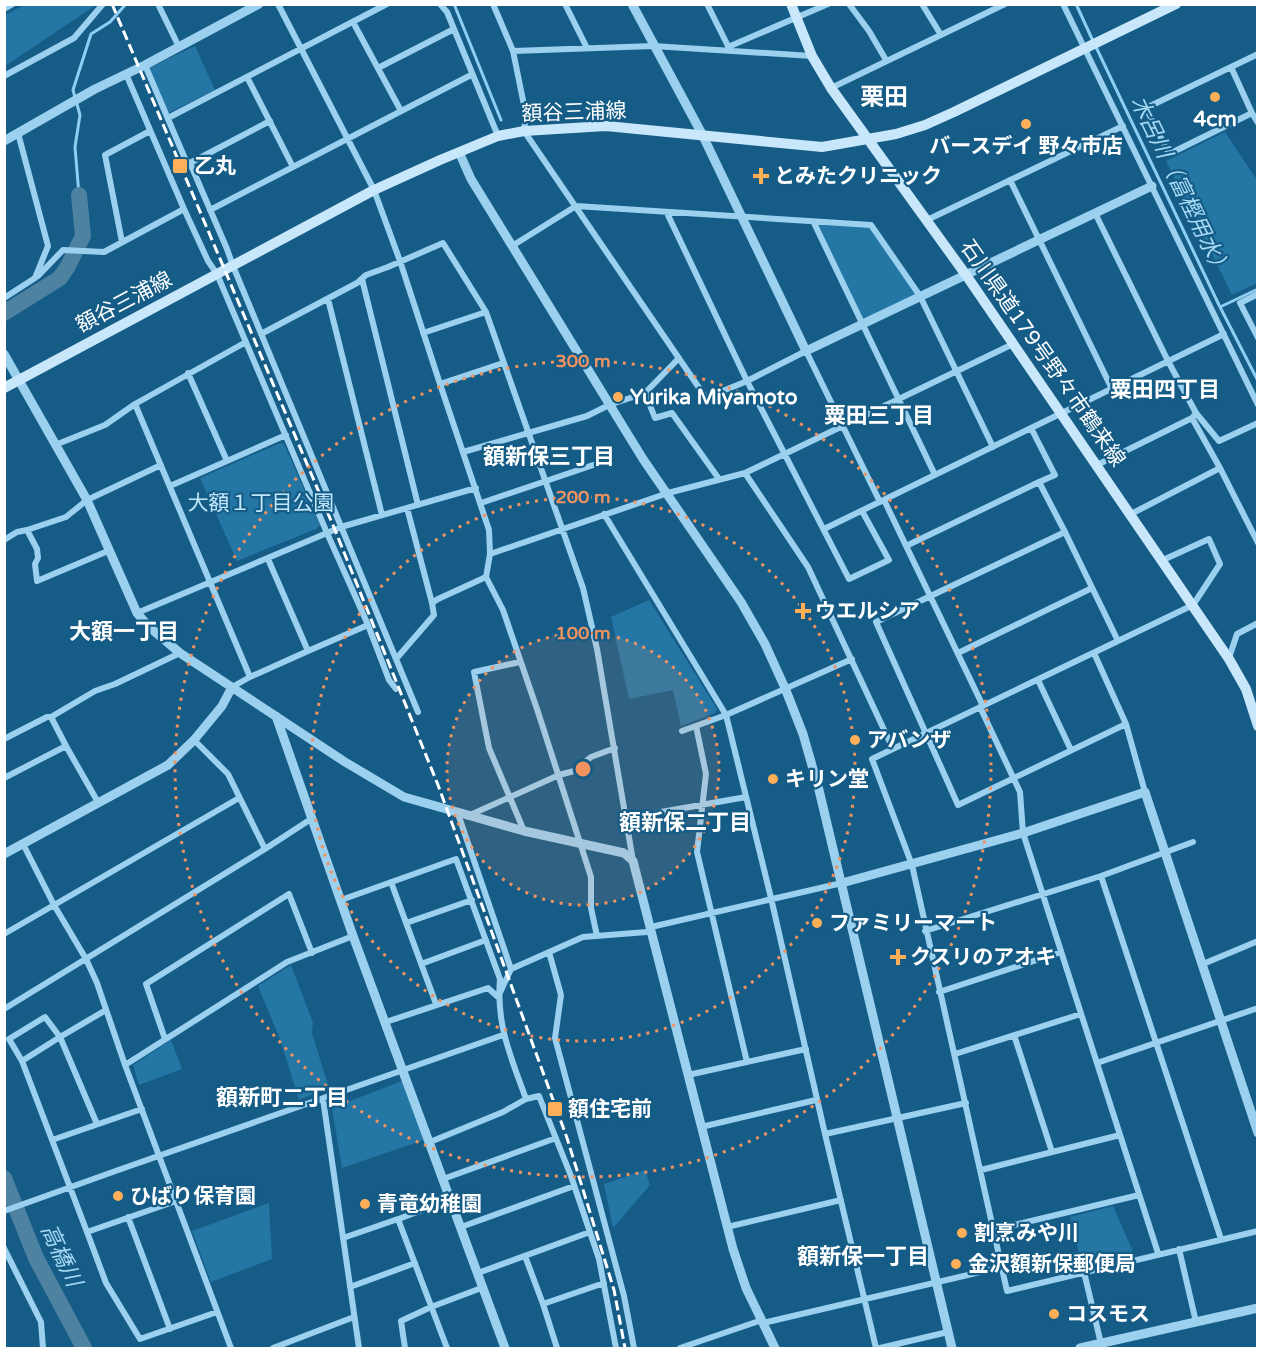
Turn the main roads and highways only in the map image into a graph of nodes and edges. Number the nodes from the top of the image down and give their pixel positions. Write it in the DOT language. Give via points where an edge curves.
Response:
graph roads {
  1 [pos="791,4"];
  2 [pos="1176,4"];
  3 [pos="868,138"];
  4 [pos="4,388"];
  5 [pos="1257,726"];
  1 -- 3 [label="main road, 石川県道179号野々市鶴来線" via="812,56"];
  2 -- 3 [label="main road, 額谷三浦線" via="925,125"];
  3 -- 4 [label="main road, 額谷三浦線" via="822,147 606,126 500,136 374,190"];
  3 -- 5 [label="main road, 石川県道179号野々市鶴来線" via="1229,659 1246,689"];
}
